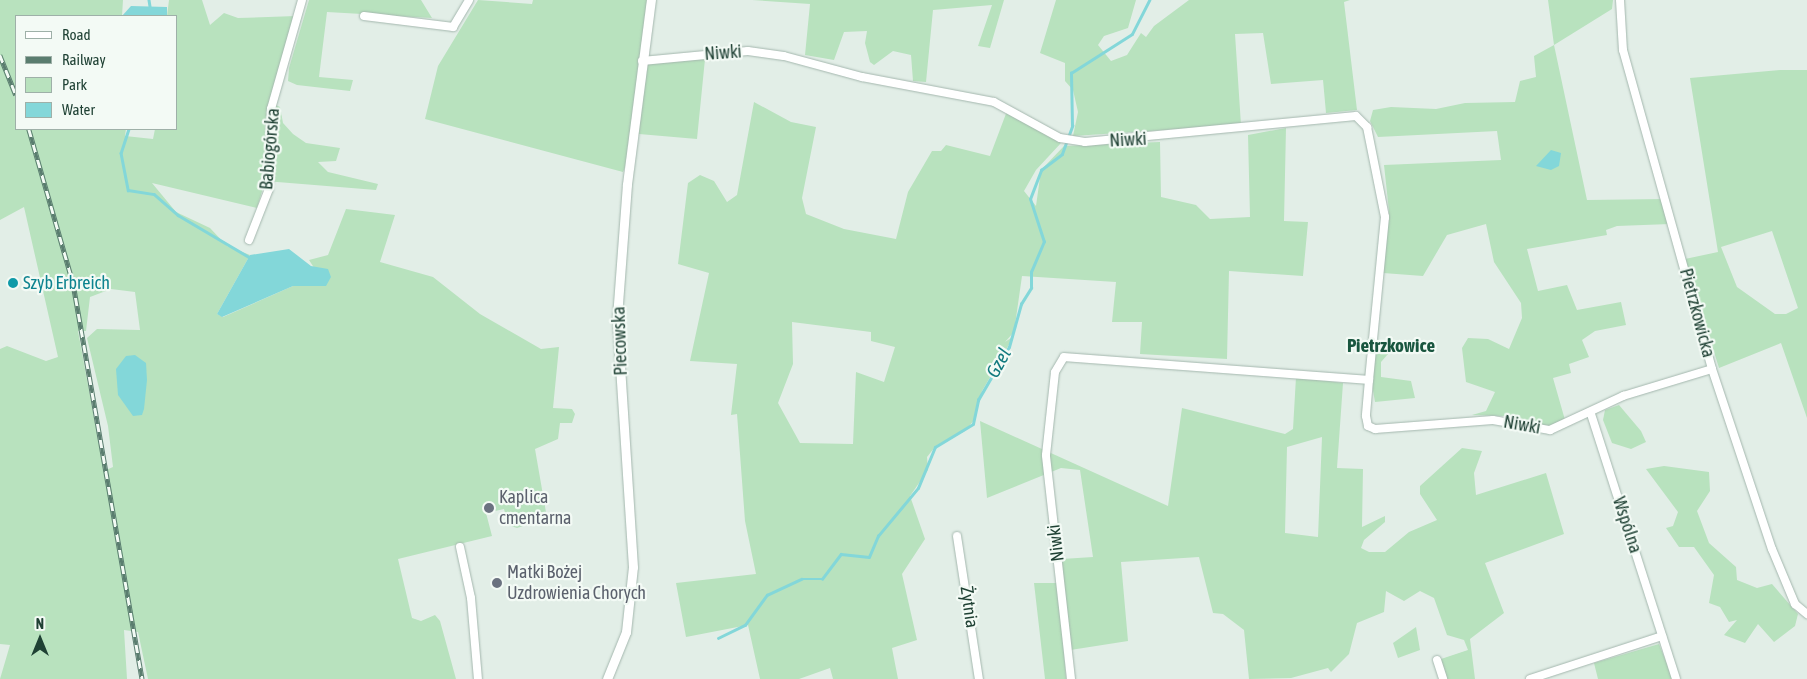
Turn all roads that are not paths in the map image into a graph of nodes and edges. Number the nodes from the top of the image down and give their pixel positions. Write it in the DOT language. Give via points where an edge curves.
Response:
graph roads {
  1 [pos="302,0"];
  2 [pos="469,0"];
  3 [pos="651,0"];
  4 [pos="1620,0"];
  5 [pos="364,16"];
  6 [pos="642,61"];
  7 [pos="249,240"];
  8 [pos="1712,369"];
  9 [pos="1368,380"];
  10 [pos="1591,414"];
  11 [pos="957,536"];
  12 [pos="460,547"];
  13 [pos="1807,614"];
  14 [pos="1662,636"];
  15 [pos="1437,660"];
  16 [pos="478,679"];
  17 [pos="606,679"];
  18 [pos="979,679"];
  19 [pos="1071,679"];
  20 [pos="1443,679"];
  21 [pos="1530,679"];
  22 [pos="1676,679"];
  1 -- 7 [label="street, Babiogórska" via="271,109 268,189"];
  2 -- 5 [label="street" via="453,28"];
  3 -- 6 [label="street, Piecowska"];
  4 -- 8 [label="street, Pietrzkowicka" via="1623,50"];
  6 -- 9 [label="street, Niwki" via="748,51 784,56 862,77 994,102 1071,141 1183,136 1345,116 1363,119 1385,217"];
  6 -- 17 [label="street, Piecowska" via="618,317 633,568 626,632"];
  8 -- 10 [label="street, Niwki" via="1623,396"];
  8 -- 13 [label="street, Pietrzkowicka" via="1772,549 1794,604"];
  9 -- 10 [label="street, Niwki" via="1366,416 1368,426 1375,428 1492,420 1539,431"];
  9 -- 19 [label="street, Niwki" via="1144,360 1064,357 1058,361 1046,455"];
  10 -- 14 [label="street, Wspólna"];
  11 -- 18 [label="street, Żytnia"];
  12 -- 16 [label="street" via="471,598"];
  14 -- 21 [label="street"];
  14 -- 22 [label="street, Wspólna"];
  15 -- 20 [label="street"];
}
